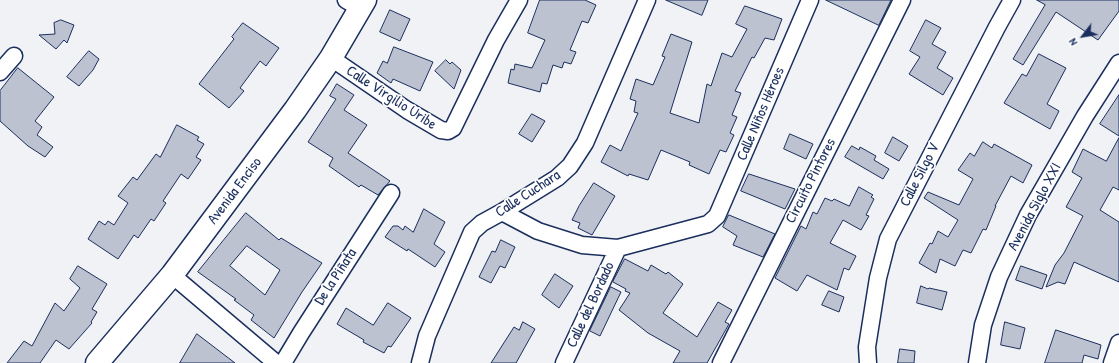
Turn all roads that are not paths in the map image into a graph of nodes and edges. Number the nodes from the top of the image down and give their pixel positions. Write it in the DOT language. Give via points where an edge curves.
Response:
graph roads {
  1 [pos="518,0"];
  2 [pos="647,0"];
  3 [pos="810,0"];
  4 [pos="902,0"];
  5 [pos="1012,0"];
  6 [pos="357,3"];
  7 [pos="14,56"];
  8 [pos="330,58"];
  9 [pos="1119,63"];
  10 [pos="0,72"];
  11 [pos="391,193"];
  12 [pos="502,212"];
  13 [pos="618,248"];
  14 [pos="172,275"];
  15 [pos="1119,343"];
  16 [pos="97,363"];
  17 [pos="276,363"];
  18 [pos="283,363"];
  19 [pos="420,363"];
  20 [pos="564,363"];
  21 [pos="721,363"];
  22 [pos="868,363"];
  23 [pos="977,363"];
  24 [pos="1112,363"];
  1 -- 8 [label="street, Calle Virgilio Uribe" via="453,128 448,131 441,130 407,110"];
  2 -- 12 [label="street, Calle Cuchara" via="585,143 570,166 557,178"];
  3 -- 13 [label="street, Calle Niños Héroes" via="717,216 708,224"];
  4 -- 21 [label="street, Circuito Pintores"];
  5 -- 22 [label="street, Calle Silgo V" via="888,239 878,278 868,339"];
  6 -- 8 [label="main road, Avenida Enciso"];
  7 -- 10 [label="street"];
  8 -- 14 [label="main road, Avenida Enciso" via="295,110"];
  9 -- 23 [label="street, Avenida Siglo XXI" via="1081,122 1028,215 999,277 983,325"];
  11 -- 18 [label="street, De la Piñata"];
  12 -- 13 [label="street" via="538,231 582,245"];
  12 -- 19 [label="street, Calle Cuchara" via="472,232 427,336"];
  13 -- 20 [label="street, Calle del Bordado"];
  14 -- 16 [label="main road, Avenida Enciso"];
  14 -- 17 [label="street"];
  15 -- 24 [label="street"];
}
